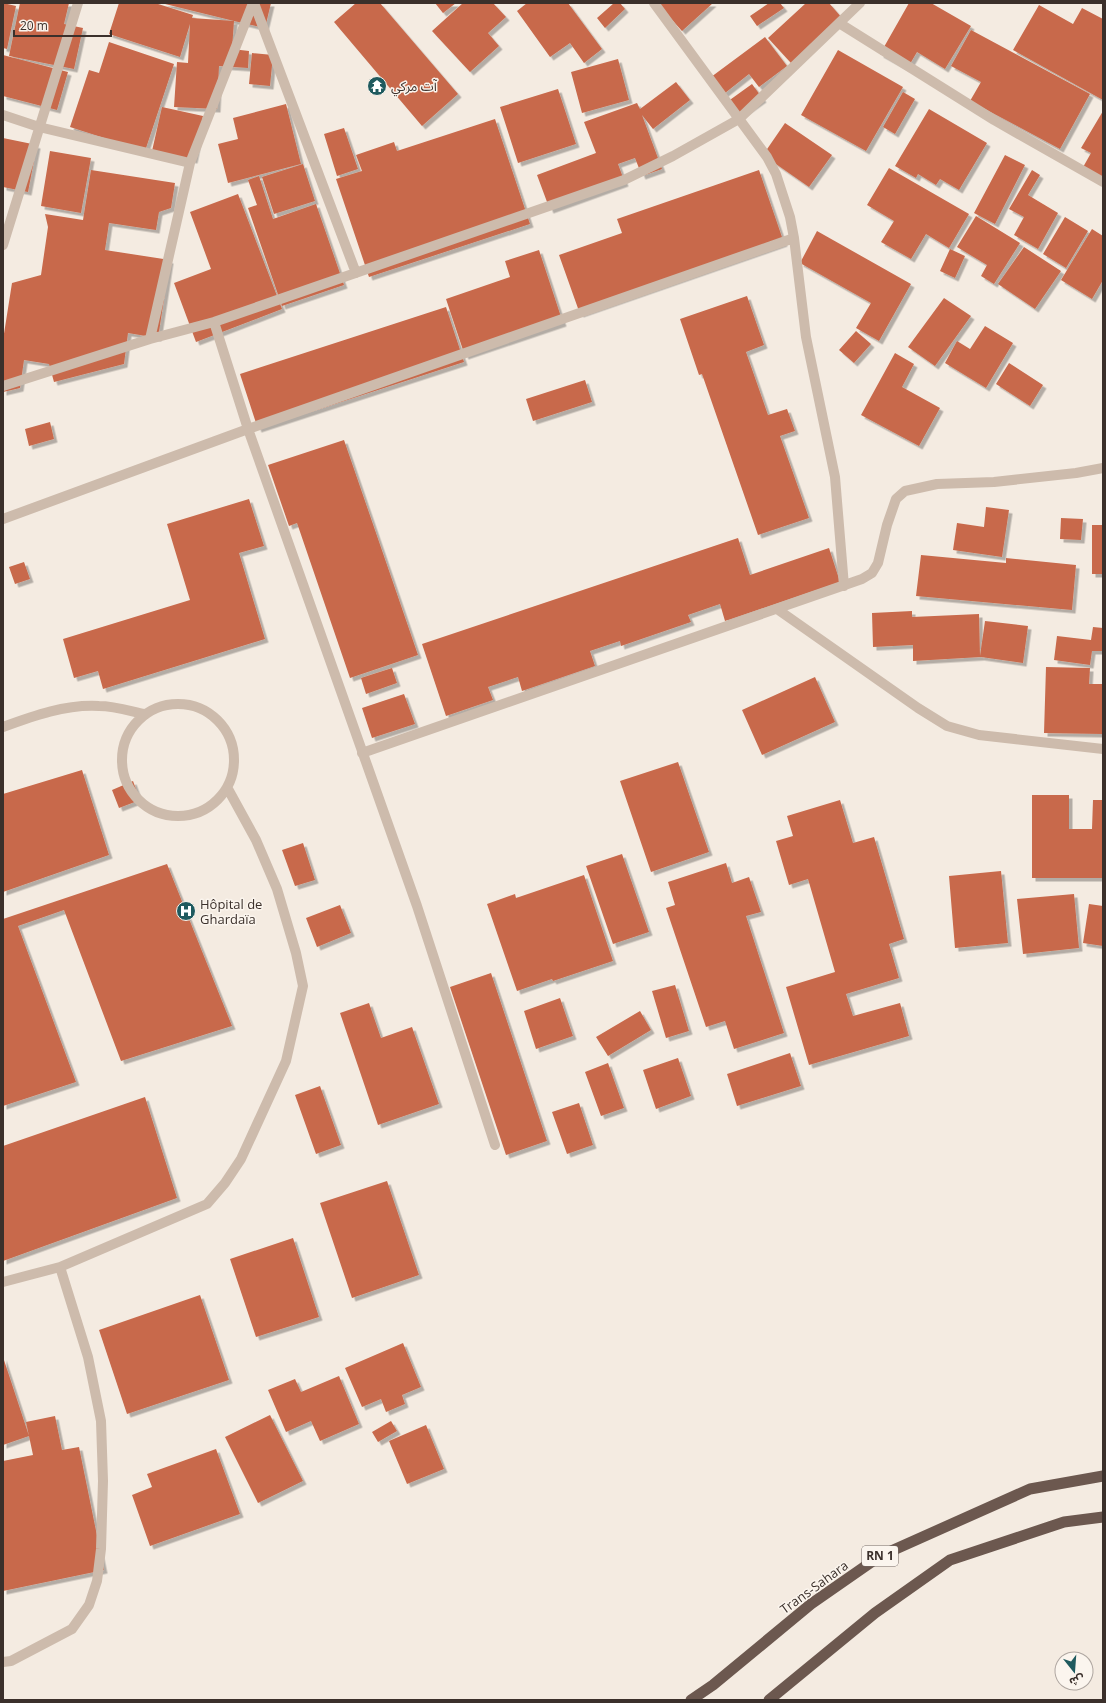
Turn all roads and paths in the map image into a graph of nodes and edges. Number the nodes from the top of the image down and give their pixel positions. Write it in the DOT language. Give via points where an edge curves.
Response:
graph roads {
  1 [pos="78,3"];
  2 [pos="254,3"];
  3 [pos="654,3"];
  4 [pos="860,3"];
  5 [pos="839,23"];
  6 [pos="3,114"];
  7 [pos="739,119"];
  8 [pos="39,127"];
  9 [pos="190,163"];
  10 [pos="1103,182"];
  11 [pos="794,238"];
  12 [pos="3,245"];
  13 [pos="356,273"];
  14 [pos="214,322"];
  15 [pos="150,339"];
  16 [pos="3,386"];
  17 [pos="248,429"];
  18 [pos="1103,468"];
  19 [pos="3,519"];
  20 [pos="844,586"];
  21 [pos="777,609"];
  22 [pos="144,714"];
  23 [pos="3,727"];
  24 [pos="1103,749"];
  25 [pos="362,753"];
  26 [pos="228,789"];
  27 [pos="495,1145"];
  28 [pos="60,1267"];
  29 [pos="3,1282"];
  30 [pos="1103,1476"];
  31 [pos="1103,1517"];
  32 [pos="3,1662"];
  33 [pos="691,1700"];
  34 [pos="769,1700"];
  1 -- 8 [label="street"];
  2 -- 9 [label="street"];
  2 -- 13 [label="street"];
  3 -- 7 [label="street"];
  4 -- 5 [label="street"];
  5 -- 7 [label="street"];
  5 -- 10 [label="street" via="994,120"];
  6 -- 8 [label="street"];
  7 -- 11 [label="street" via="767,157 776,174"];
  7 -- 13 [label="street" via="624,180"];
  8 -- 9 [label="street"];
  8 -- 12 [label="street"];
  9 -- 15 [label="street"];
  11 -- 17 [label="street"];
  11 -- 20 [label="street" via="806,337 835,477"];
  13 -- 14 [label="street"];
  14 -- 15 [label="street"];
  14 -- 17 [label="street"];
  15 -- 16 [label="street"];
  17 -- 19 [label="street"];
  17 -- 25 [label="street"];
  18 -- 20 [label="street" via="994,482 937,484 905,491 896,498 878,563 872,573 862,580"];
  20 -- 21 [label="street"];
  21 -- 24 [label="street" via="947,726 979,734"];
  21 -- 25 [label="street"];
  22 -- 23 [label="street" via="99,706 66,708 39,714"];
  22 -- 26 [label="street" via="158,707 180,704 204,710 219,721 231,738 235,753 234,772"];
  22 -- 26 [label="street" via="128,734 122,750 122,776 133,796 154,813 169,817 204,812"];
  25 -- 27 [label="street" via="417,906"];
  26 -- 28 [label="street" via="256,840 277,889 296,953 303,986 286,1061 241,1159 207,1204"];
  28 -- 29 [label="street"];
  28 -- 32 [label="street" via="88,1357 101,1421 103,1481 101,1549 97,1581 89,1605 72,1629 11,1661"];
  30 -- 33 [label="highway, Trans-Sahara / RN 1" via="1030,1489 880,1556 811,1604 713,1685"];
  31 -- 34 [label="highway" via="1064,1522 950,1560 875,1613"];
}
